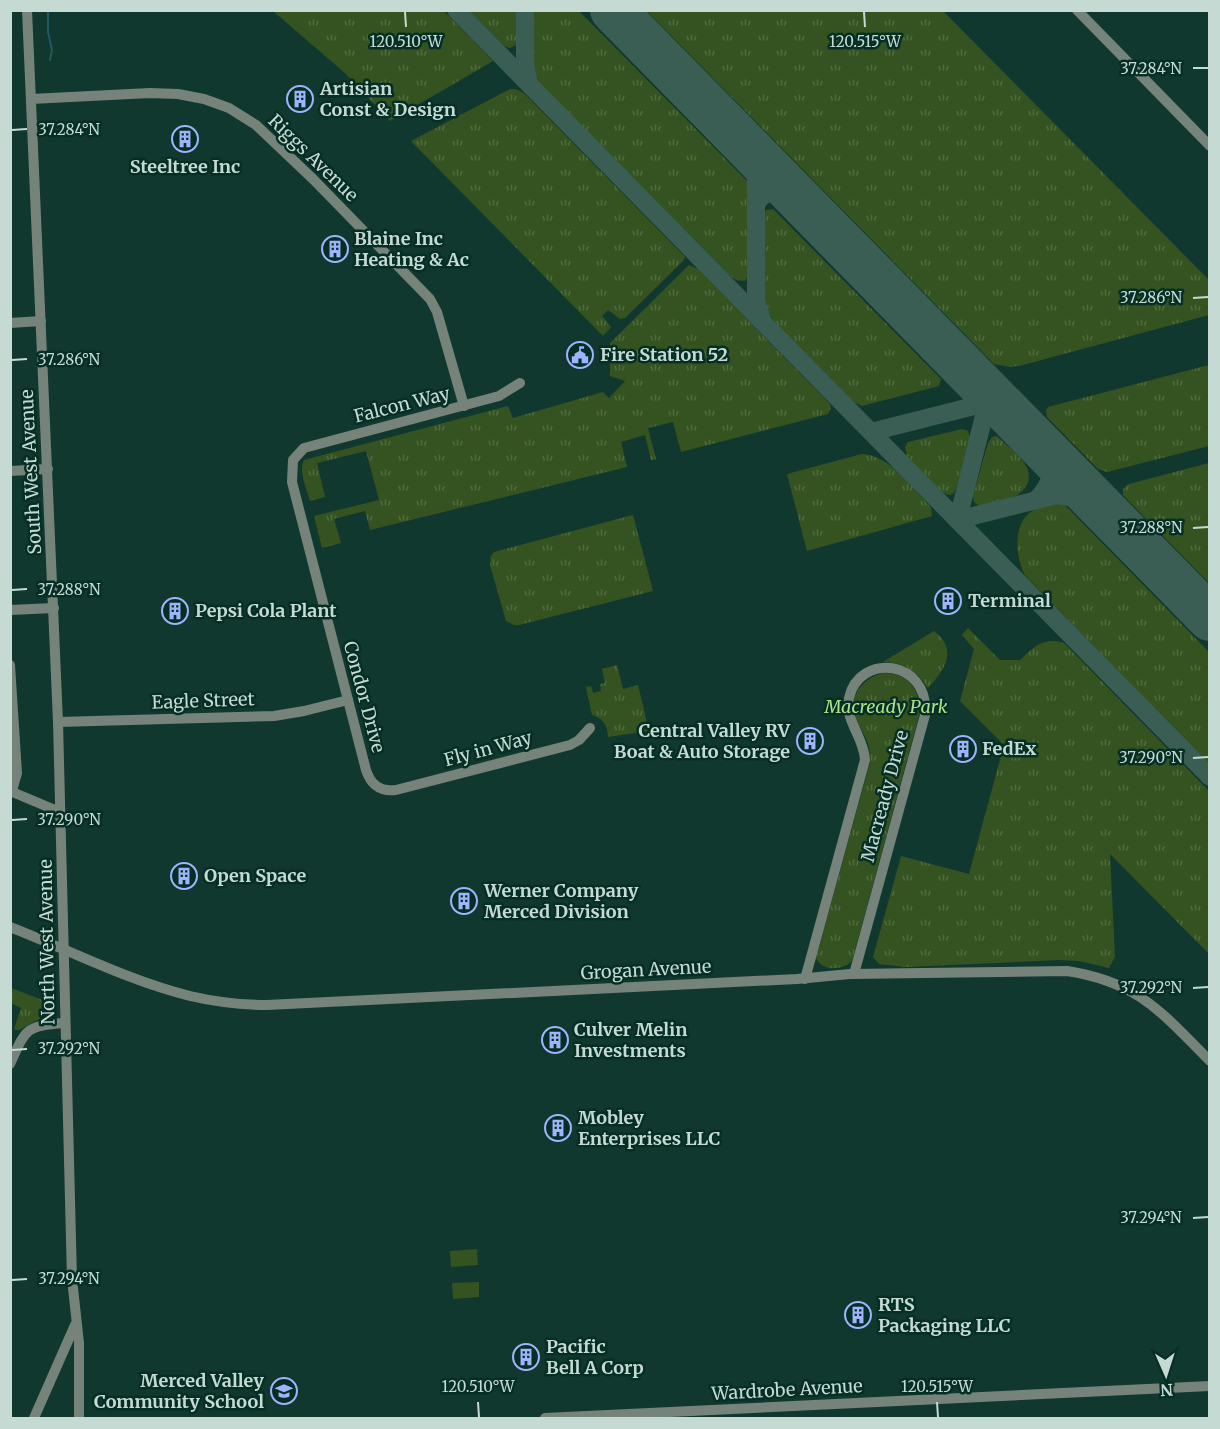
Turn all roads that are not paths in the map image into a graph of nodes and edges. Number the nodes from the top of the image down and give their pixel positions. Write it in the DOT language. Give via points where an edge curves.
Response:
graph roads {
  1 [pos="27,10"];
  2 [pos="1077,10"];
  3 [pos="31,99"];
  4 [pos="1209,146"];
  5 [pos="41,321"];
  6 [pos="10,323"];
  7 [pos="520,383"];
  8 [pos="464,406"];
  9 [pos="292,460"];
  10 [pos="48,469"];
  11 [pos="10,471"];
  12 [pos="54,608"];
  13 [pos="10,610"];
  14 [pos="10,665"];
  15 [pos="348,700"];
  16 [pos="58,722"];
  17 [pos="590,728"];
  18 [pos="11,791"];
  19 [pos="388,791"];
  20 [pos="60,812"];
  21 [pos="10,927"];
  22 [pos="64,948"];
  23 [pos="854,974"];
  24 [pos="805,979"];
  25 [pos="64,1023"];
  26 [pos="1209,1061"];
  27 [pos="11,1064"];
  28 [pos="75,1324"];
  29 [pos="1209,1386"];
  30 [pos="34,1419"];
  31 [pos="79,1419"];
  32 [pos="545,1419"];
  1 -- 3 [label="street, South West Avenue"];
  2 -- 4 [label="street"];
  3 -- 5 [label="street, South West Avenue"];
  3 -- 8 [label="street, Riggs Avenue" via="178,94 229,108 256,125 430,299"];
  5 -- 6 [label="street"];
  5 -- 10 [label="street, South West Avenue"];
  7 -- 8 [label="street, Falcon Way" via="499,396"];
  8 -- 9 [label="street, Falcon Way" via="304,448"];
  9 -- 15 [label="street, Condor Drive" via="292,482"];
  10 -- 11 [label="street"];
  10 -- 12 [label="street, South West Avenue"];
  12 -- 13 [label="street"];
  12 -- 16 [label="street, North West Avenue"];
  14 -- 18 [label="street" via="17,773"];
  15 -- 16 [label="street, Eagle Street" via="274,716"];
  15 -- 19 [label="street, Condor Drive" via="370,781"];
  16 -- 20 [label="street, North West Avenue"];
  17 -- 19 [label="street, Fly in Way" via="570,745"];
  18 -- 20 [label="street"];
  20 -- 22 [label="street, North West Avenue"];
  21 -- 22 [label="street, Grogan Avenue"];
  22 -- 24 [label="street, Grogan Avenue" via="159,987 242,1005"];
  22 -- 25 [label="street, North West Avenue"];
  23 -- 24 [label="street, Grogan Avenue"];
  23 -- 24 [label="street, Macready Drive" via="925,715 924,696 916,680 890,668 863,675 849,698 848,713 862,741 865,760"];
  23 -- 26 [label="street, Grogan Avenue" via="1053,970 1095,976 1121,985 1148,1002"];
  25 -- 27 [label="street" via="33,1027 24,1034"];
  25 -- 28 [label="street, North West Avenue"];
  28 -- 30 [label="street"];
  28 -- 31 [label="street, North West Avenue" via="79,1343"];
  29 -- 32 [label="street, Wardrobe Avenue"];
}
